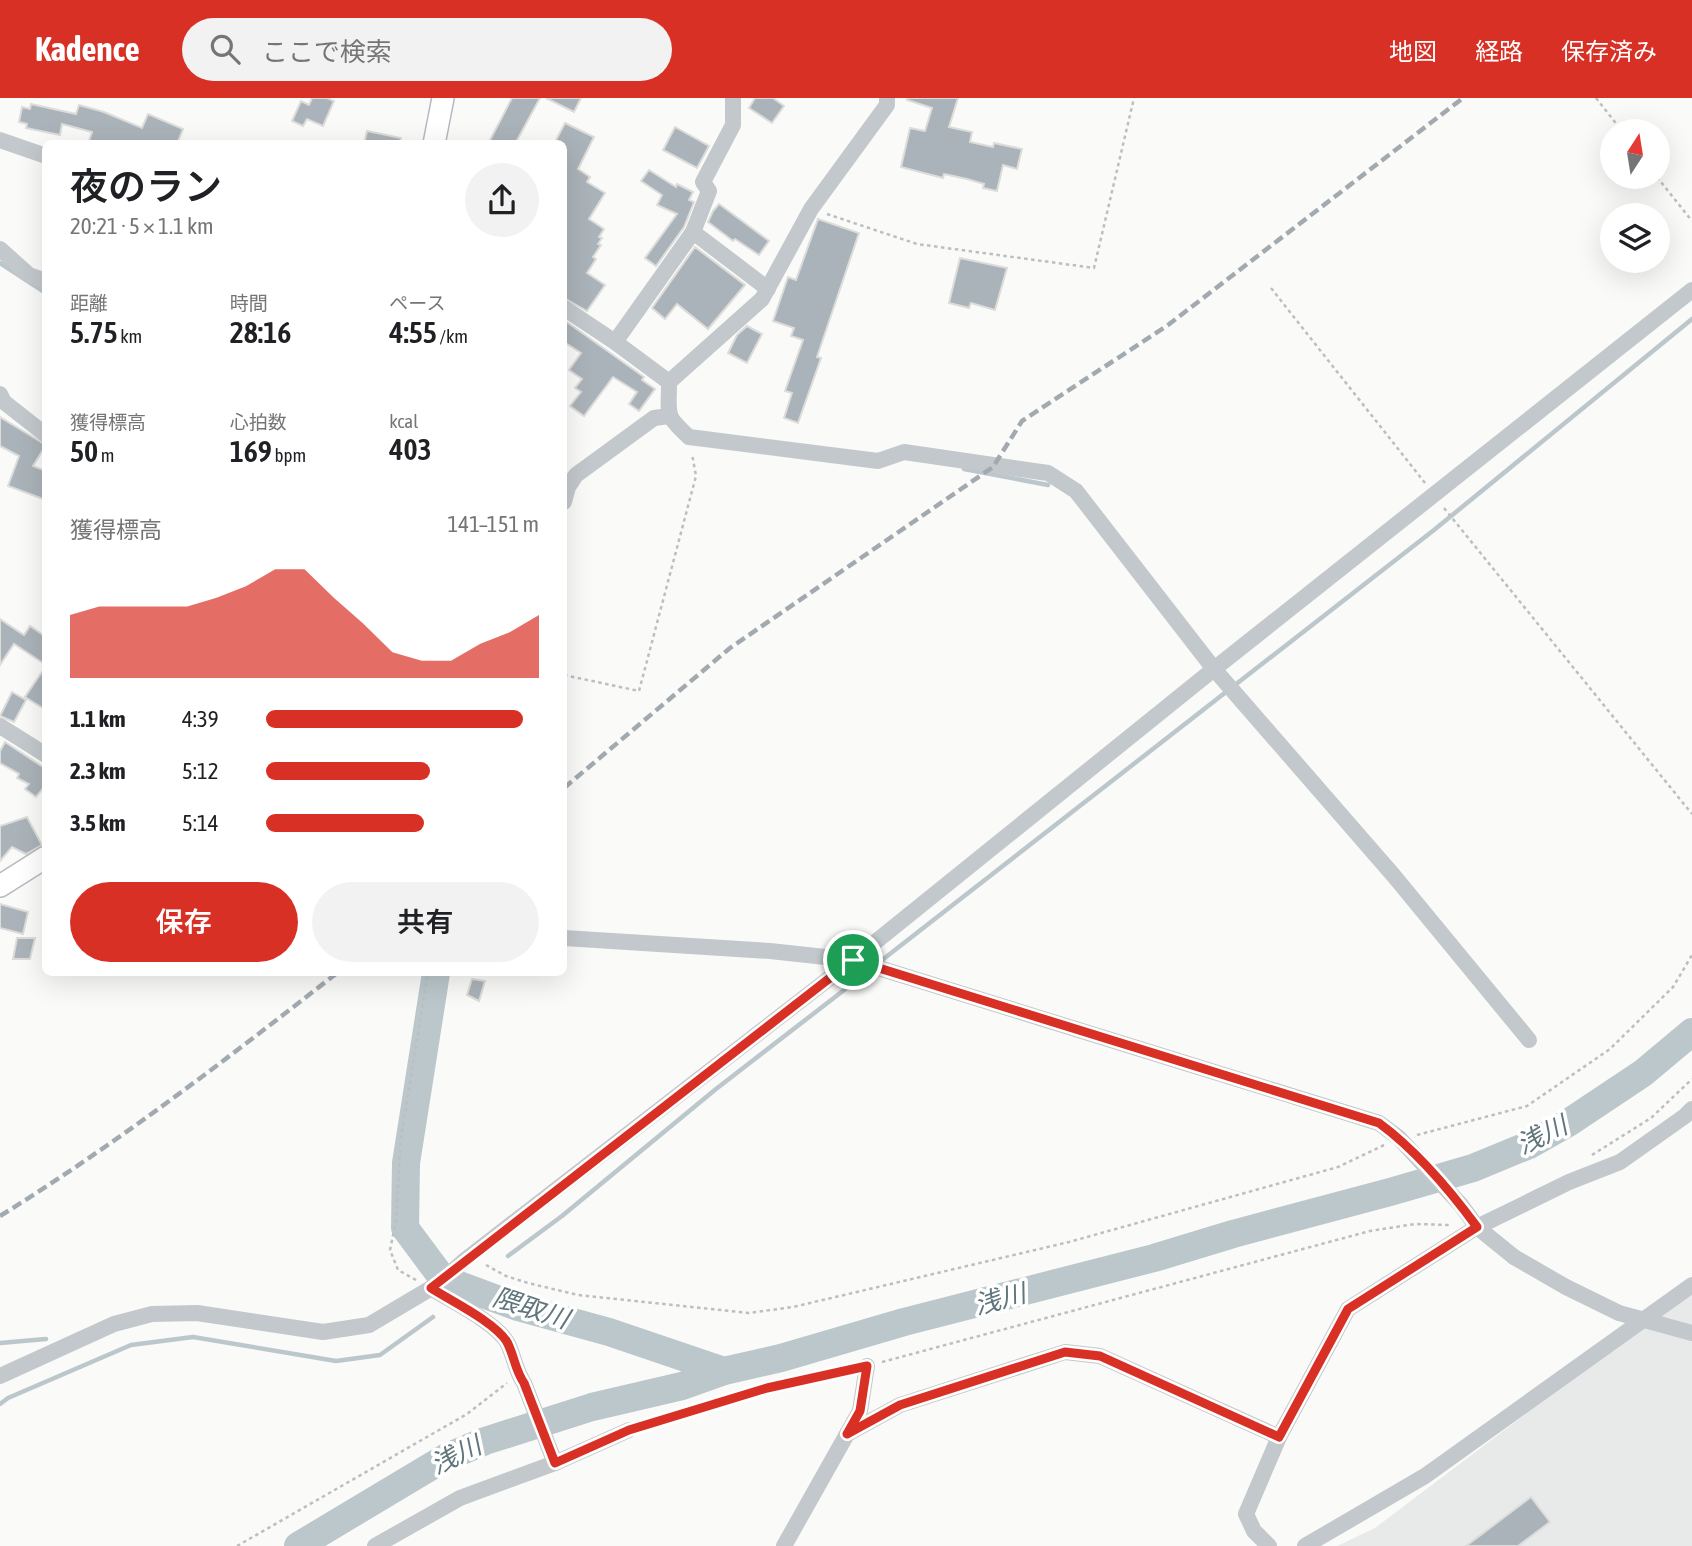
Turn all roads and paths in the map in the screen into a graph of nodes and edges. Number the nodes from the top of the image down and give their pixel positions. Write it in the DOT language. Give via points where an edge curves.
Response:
graph roads {
  1 [pos="443,98"];
  2 [pos="733,98"];
  3 [pos="887,98"];
  4 [pos="1135,98"];
  5 [pos="1596,98"];
  6 [pos="1613,119"];
  7 [pos="0,140"];
  8 [pos="435,140"];
  9 [pos="42,155"];
  10 [pos="1667,189"];
  11 [pos="811,209"];
  12 [pos="1692,221"];
  13 [pos="693,232"];
  14 [pos="0,249"];
  15 [pos="42,280"];
  16 [pos="1271,288"];
  17 [pos="768,289"];
  18 [pos="1692,290"];
  19 [pos="567,310"];
  20 [pos="615,342"];
  21 [pos="669,382"];
  22 [pos="0,394"];
  23 [pos="669,416"];
  24 [pos="42,432"];
  25 [pos="690,437"];
  26 [pos="567,490"];
  27 [pos="1434,495"];
  28 [pos="1214,669"];
  29 [pos="567,675"];
  30 [pos="0,726"];
  31 [pos="42,752"];
  32 [pos="1692,814"];
  33 [pos="42,860"];
  34 [pos="0,886"];
  35 [pos="567,938"];
  36 [pos="1692,955"];
  37 [pos="853,960"];
  38 [pos="428,976"];
  39 [pos="1529,1041"];
  40 [pos="1692,1079"];
  41 [pos="1692,1109"];
  42 [pos="1402,1141"];
  43 [pos="1588,1157"];
  44 [pos="1477,1227"];
  45 [pos="468,1258"];
  46 [pos="1692,1285"];
  47 [pos="434,1286"];
  48 [pos="1692,1333"];
  49 [pos="867,1366"];
  50 [pos="0,1376"];
  51 [pos="521,1379"];
  52 [pos="629,1430"];
  53 [pos="847,1434"];
  54 [pos="1279,1437"];
  55 [pos="554,1460"];
  56 [pos="237,1546"];
  57 [pos="375,1546"];
  58 [pos="784,1546"];
  59 [pos="1269,1546"];
  60 [pos="1305,1546"];
  1 -- 8 [label="main road"];
  2 -- 13 [label="street" via="733,125 703,182 709,191"];
  3 -- 11 [label="street" via="880,115"];
  4 -- 11 [label="path" via="1094,268 917,244"];
  5 -- 6 [label="path"];
  7 -- 9 [label="street"];
  10 -- 12 [label="path"];
  11 -- 17 [label="street"];
  13 -- 17 [label="street"];
  13 -- 20 [label="street"];
  14 -- 15 [label="street" via="29,275"];
  16 -- 27 [label="path"];
  17 -- 21 [label="street"];
  18 -- 27 [label="street"];
  19 -- 20 [label="street"];
  20 -- 21 [label="street"];
  21 -- 23 [label="street"];
  22 -- 24 [label="street"];
  23 -- 25 [label="street"];
  23 -- 26 [label="street" via="654,418 576,475"];
  25 -- 28 [label="street" via="877,461 904,452 1048,473 1076,491"];
  25 -- 29 [label="path" via="696,476 639,691"];
  27 -- 28 [label="street"];
  27 -- 32 [label="path"];
  28 -- 37 [label="street"];
  28 -- 39 [label="street" via="1394,876"];
  30 -- 31 [label="street"];
  33 -- 34 [label="main road"];
  35 -- 37 [label="street"];
  36 -- 42 [label="path" via="1674,987 1610,1049 1527,1106"];
  37 -- 42 [label="street" via="1379,1123"];
  37 -- 45 [label="street"];
  38 -- 47 [label="path" via="401,1137 390,1250 398,1270"];
  40 -- 43 [label="path" via="1651,1118"];
  41 -- 44 [label="street" via="1620,1162"];
  42 -- 44 [label="street"];
  42 -- 45 [label="path" via="1338,1167 1069,1242 793,1307 749,1313 578,1294 517,1280"];
  44 -- 48 [label="street, bridge" via="1514,1257 1619,1314"];
  44 -- 49 [label="path" via="1415,1224 1370,1231"];
  44 -- 54 [label="street" via="1348,1309"];
  45 -- 47 [label="street"];
  46 -- 60 [label="street" via="1425,1476"];
  47 -- 50 [label="street" via="369,1325 323,1332 197,1313 152,1314 114,1324"];
  47 -- 51 [label="street" via="507,1341"];
  49 -- 52 [label="path" via="767,1388"];
  49 -- 53 [label="street" via="860,1411"];
  51 -- 55 [label="street"];
  51 -- 56 [label="path"];
  52 -- 55 [label="street"];
  53 -- 54 [label="street" via="900,1405 1065,1352 1100,1356"];
  53 -- 58 [label="street"];
  54 -- 59 [label="street" via="1246,1514"];
  55 -- 57 [label="street" via="460,1498"];
}
